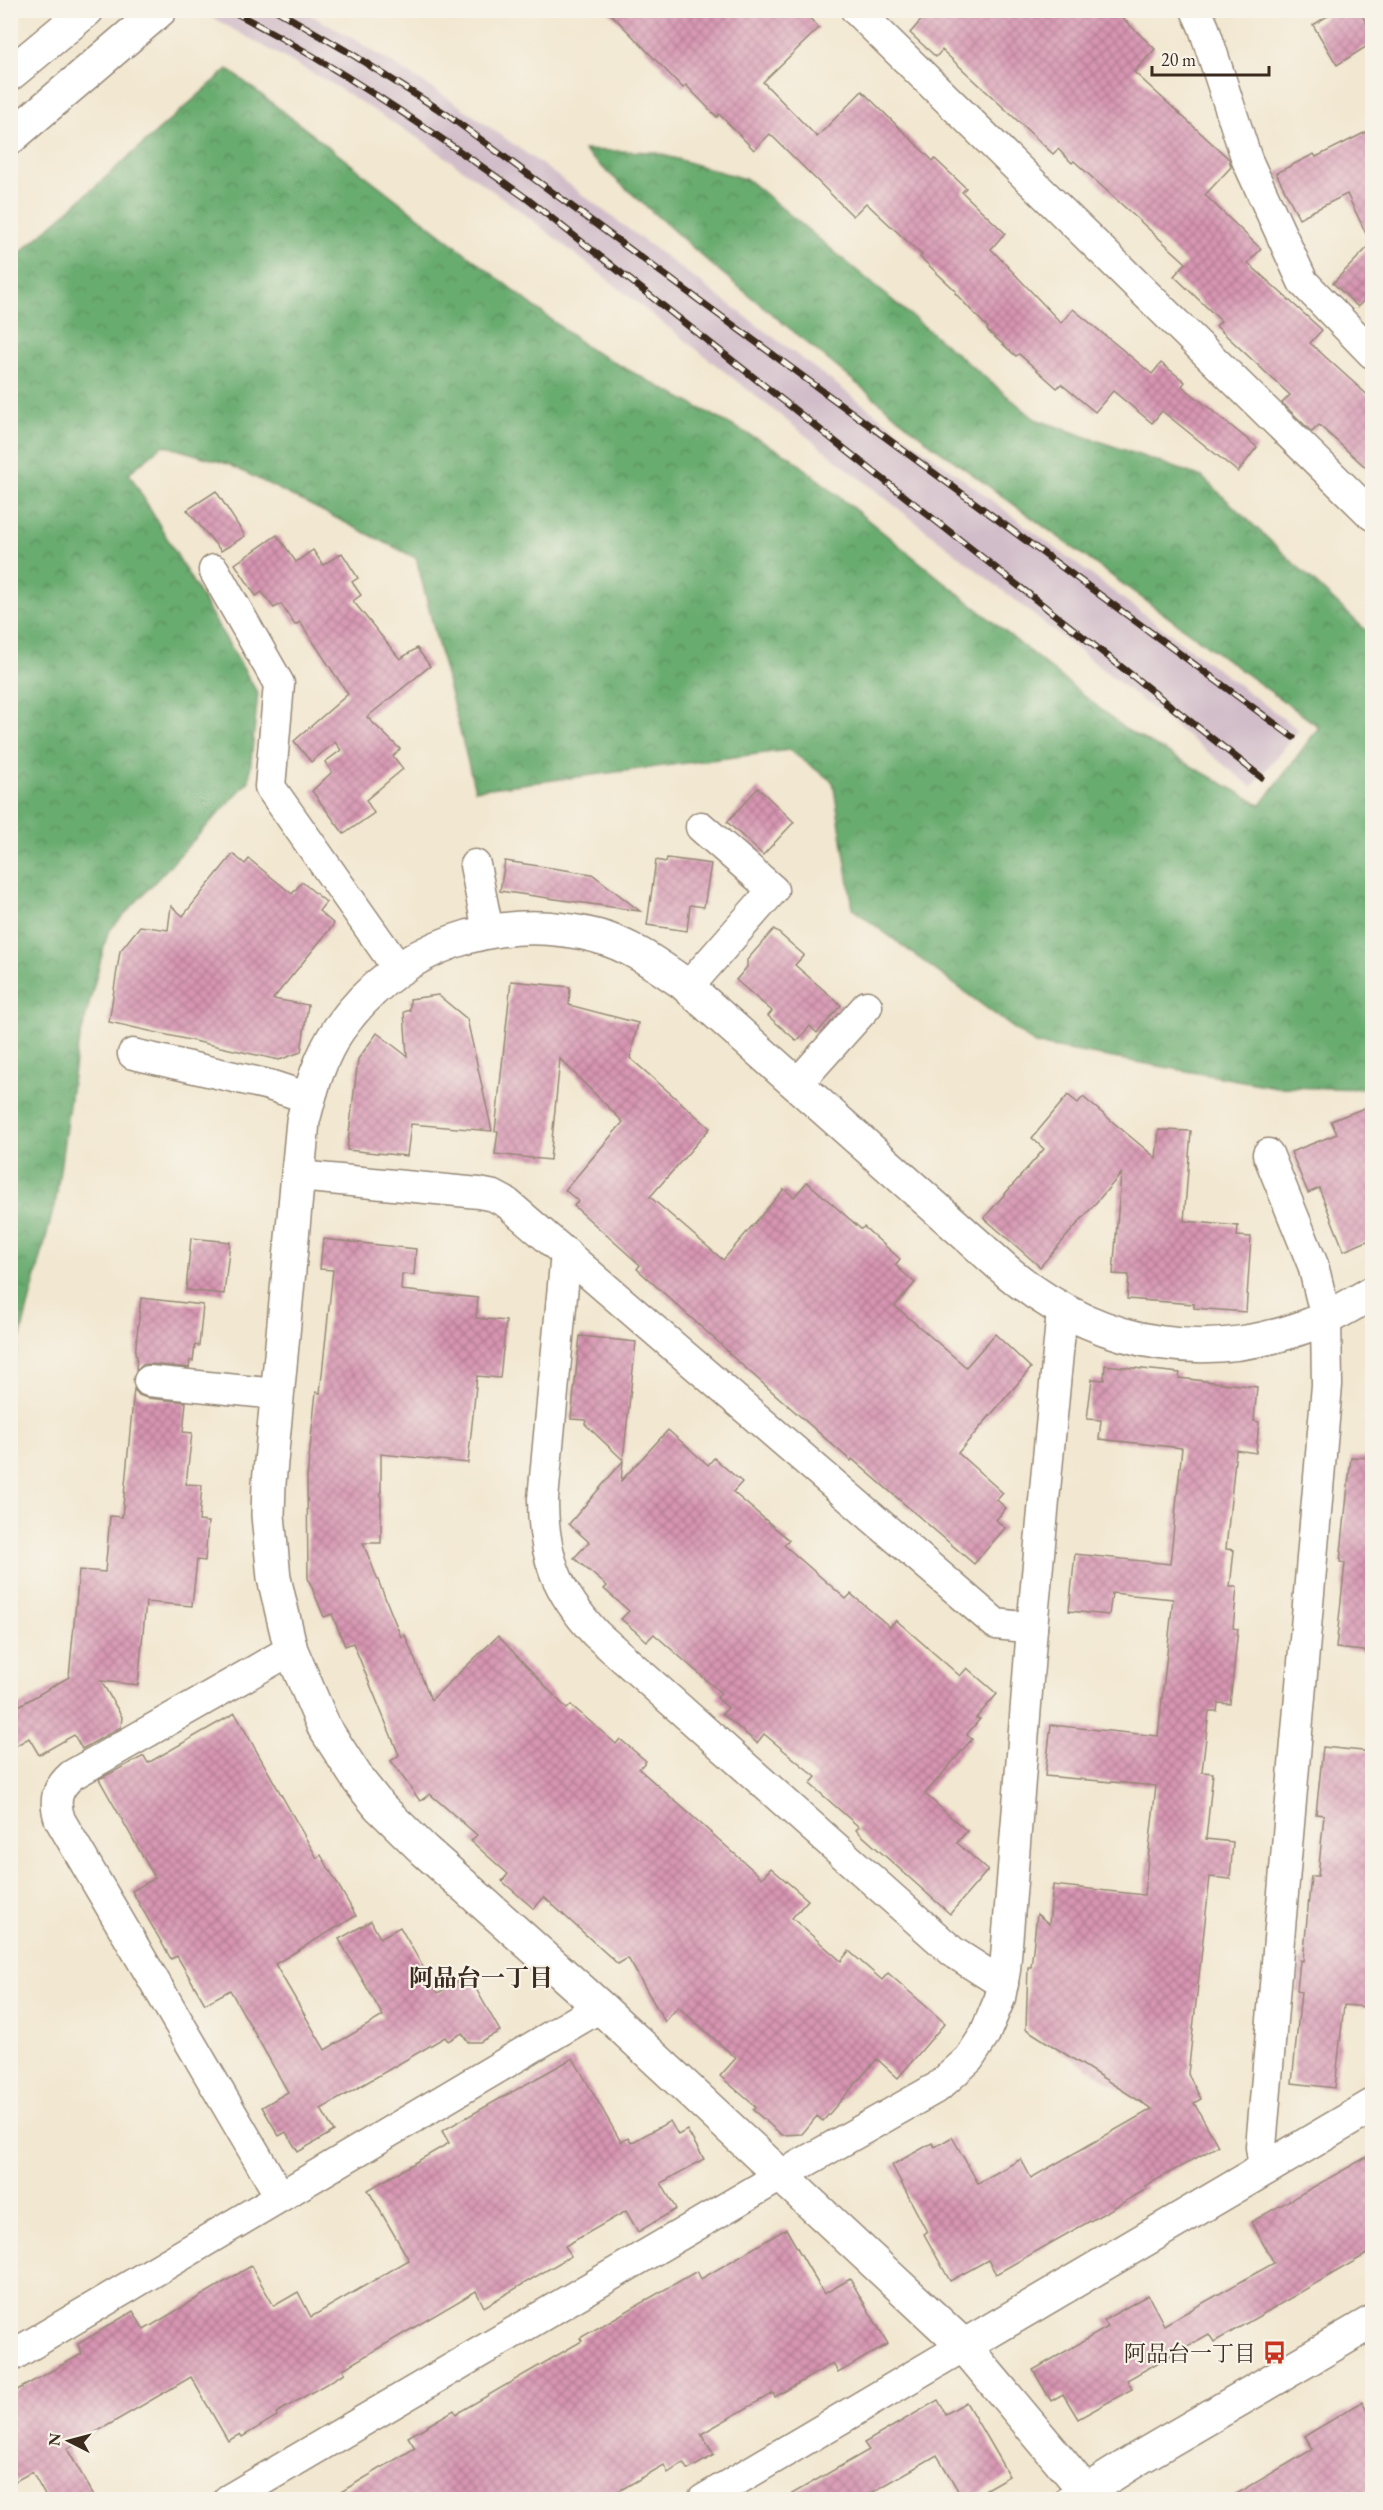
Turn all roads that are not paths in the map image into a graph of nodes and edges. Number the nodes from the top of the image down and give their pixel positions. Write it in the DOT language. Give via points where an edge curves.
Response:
graph roads {
  1 [pos="87,10"];
  2 [pos="160,10"];
  3 [pos="1196,10"];
  4 [pos="866,14"];
  5 [pos="10,74"];
  6 [pos="10,138"];
  7 [pos="1372,353"];
  8 [pos="1372,515"];
  9 [pos="214,570"];
  10 [pos="701,827"];
  11 [pos="475,865"];
  12 [pos="488,931"];
  13 [pos="399,970"];
  14 [pos="688,987"];
  15 [pos="867,1006"];
  16 [pos="133,1054"];
  17 [pos="797,1084"];
  18 [pos="309,1098"];
  19 [pos="1268,1154"];
  20 [pos="298,1176"];
  21 [pos="566,1253"];
  22 [pos="1372,1293"];
  23 [pos="1062,1310"];
  24 [pos="1326,1318"];
  25 [pos="149,1381"];
  26 [pos="277,1394"];
  27 [pos="1032,1628"];
  28 [pos="291,1650"];
  29 [pos="1003,1984"];
  30 [pos="600,2007"];
  31 [pos="1372,2106"];
  32 [pos="1264,2169"];
  33 [pos="782,2175"];
  34 [pos="280,2196"];
  35 [pos="1372,2322"];
  36 [pos="964,2346"];
  37 [pos="10,2357"];
  38 [pos="1084,2497"];
  39 [pos="228,2499"];
  40 [pos="703,2499"];
  1 -- 5 [label="main road"];
  2 -- 6 [label="main road"];
  3 -- 7 [label="street" via="1247,160 1304,282"];
  4 -- 8 [label="street"];
  9 -- 13 [label="street" via="279,684 270,787"];
  10 -- 14 [label="street" via="773,890"];
  11 -- 12 [label="street"];
  12 -- 13 [label="main road" via="453,940"];
  12 -- 14 [label="main road" via="549,927 597,936 643,955"];
  13 -- 18 [label="main road" via="370,992 338,1030 315,1074"];
  14 -- 17 [label="main road"];
  15 -- 17 [label="street"];
  16 -- 18 [label="street"];
  17 -- 23 [label="main road" via="1010,1273"];
  18 -- 20 [label="main road"];
  19 -- 24 [label="street" via="1313,1265"];
  20 -- 21 [label="street" via="494,1196 513,1207"];
  20 -- 26 [label="main road"];
  21 -- 27 [label="street" via="996,1624"];
  21 -- 29 [label="street" via="543,1499 543,1530 560,1587 576,1613 605,1642 953,1952"];
  22 -- 24 [label="main road"];
  23 -- 24 [label="main road" via="1134,1338 1203,1346 1274,1336"];
  23 -- 27 [label="street"];
  24 -- 32 [label="street" via="1326,1385 1261,2147"];
  25 -- 26 [label="street"];
  26 -- 28 [label="main road" via="268,1515 273,1578"];
  27 -- 29 [label="street"];
  28 -- 30 [label="main road" via="324,1728 379,1806"];
  28 -- 34 [label="street" via="72,1774 56,1795 60,1820"];
  29 -- 33 [label="street" via="984,2036 949,2079"];
  30 -- 33 [label="main road"];
  30 -- 34 [label="street"];
  31 -- 32 [label="main road"];
  32 -- 36 [label="main road"];
  33 -- 36 [label="main road"];
  33 -- 39 [label="street"];
  34 -- 37 [label="street"];
  35 -- 38 [label="main road" via="1149,2452"];
  36 -- 38 [label="main road"];
  36 -- 40 [label="street"];
}
